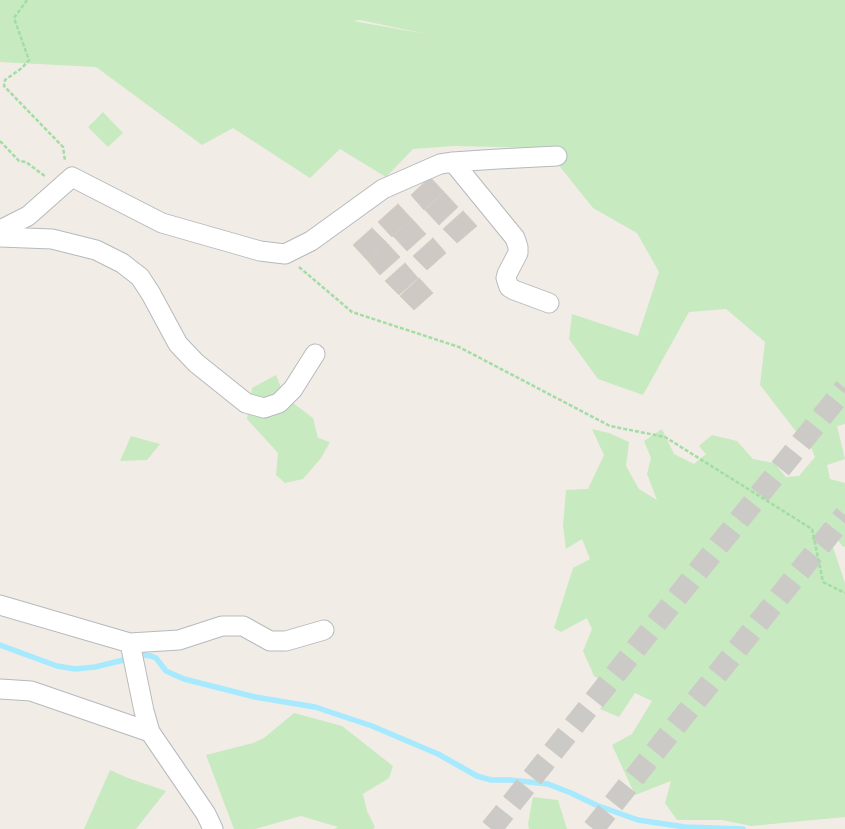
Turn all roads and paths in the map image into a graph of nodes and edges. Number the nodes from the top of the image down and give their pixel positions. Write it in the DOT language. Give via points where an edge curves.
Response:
graph roads {
  1 [pos="28,0"];
  2 [pos="0,141"];
  3 [pos="557,156"];
  4 [pos="453,162"];
  5 [pos="61,165"];
  6 [pos="51,173"];
  7 [pos="46,177"];
  8 [pos="47,199"];
  9 [pos="0,230"];
  10 [pos="0,237"];
  11 [pos="285,254"];
  12 [pos="549,303"];
  13 [pos="315,354"];
  14 [pos="845,593"];
  15 [pos="0,605"];
  16 [pos="324,630"];
  17 [pos="131,649"];
  18 [pos="0,689"];
  19 [pos="150,732"];
  20 [pos="213,829"];
  1 -- 5 [label="path" via="14,18 29,60 5,80 4,86 63,147 66,161"];
  2 -- 7 [label="path" via="19,161 26,162"];
  3 -- 4 [label="street"];
  4 -- 11 [label="street" via="440,164 383,189 311,242"];
  4 -- 12 [label="street" via="515,238 518,253 507,274 509,287"];
  6 -- 7 [label="path"];
  7 -- 8 [label="path"];
  8 -- 9 [label="street" via="28,216"];
  8 -- 11 [label="street" via="72,177 162,223 260,251"];
  10 -- 13 [label="street" via="52,239 96,250 122,263 140,277 178,344 196,363 246,403 264,408 279,403 294,389"];
  11 -- 14 [label="path" via="352,312 459,347 610,426 665,437 812,528 823,582"];
  15 -- 17 [label="street"];
  16 -- 17 [label="street" via="286,641 270,641 243,626 222,626 179,640"];
  17 -- 19 [label="street"];
  18 -- 19 [label="street" via="31,691"];
  19 -- 20 [label="street" via="206,814"];
}
